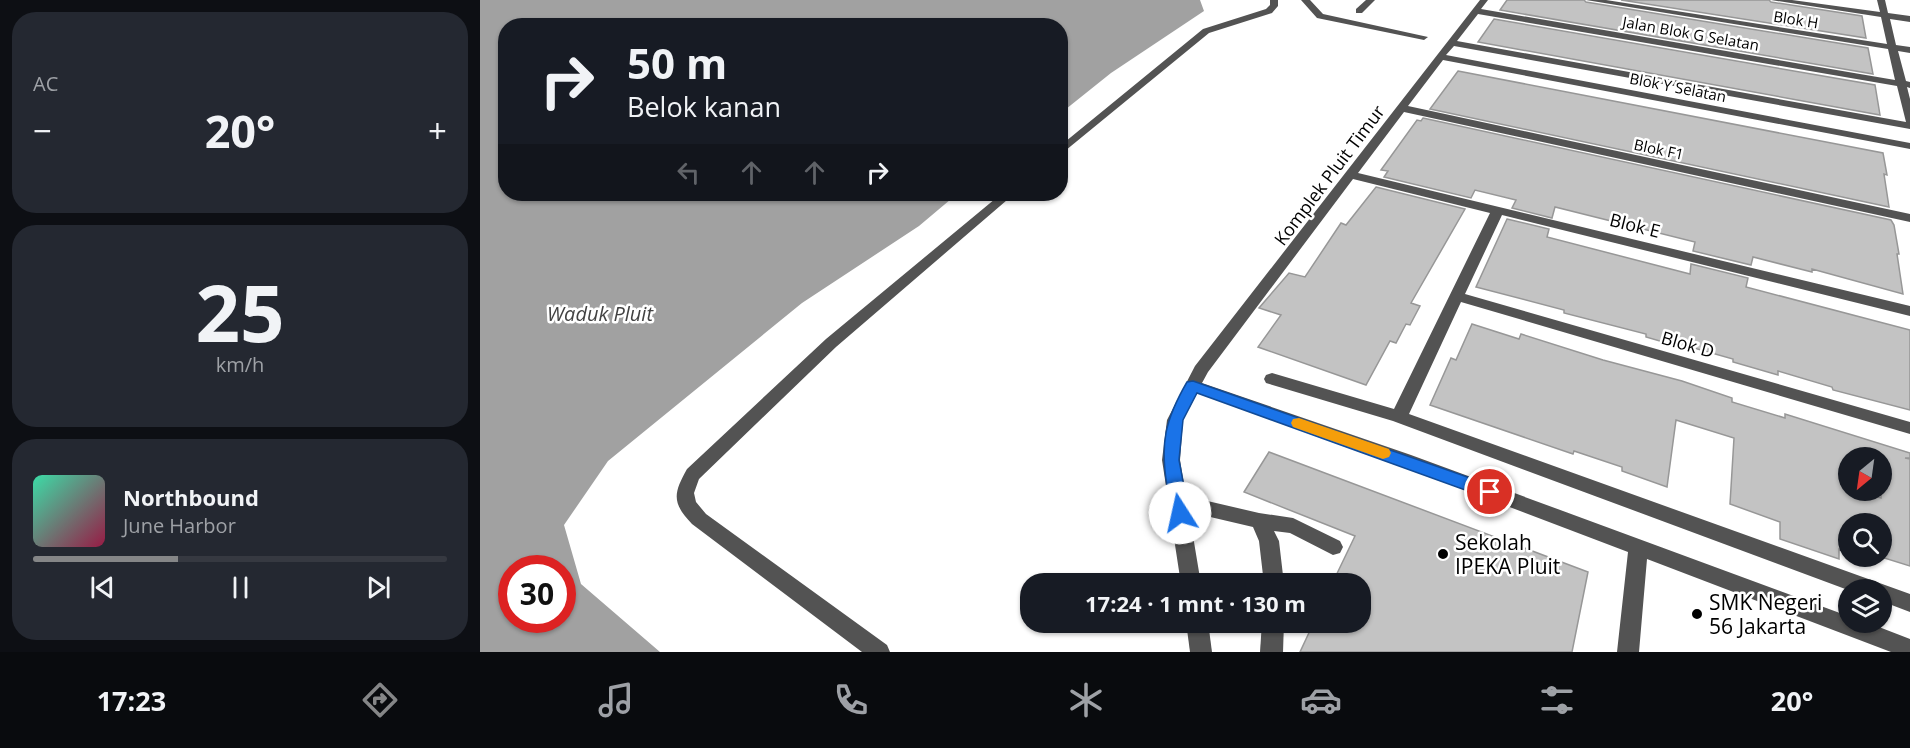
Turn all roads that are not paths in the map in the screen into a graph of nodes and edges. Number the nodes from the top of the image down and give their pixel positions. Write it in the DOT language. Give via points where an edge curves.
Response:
graph roads {
  1 [pos="1274,0"];
  2 [pos="1305,0"];
  3 [pos="1371,0"];
  4 [pos="1590,0"];
  5 [pos="1775,0"];
  6 [pos="1881,0"];
  7 [pos="1480,5"];
  8 [pos="1359,11"];
  9 [pos="1884,16"];
  10 [pos="1910,19"];
  11 [pos="1424,37"];
  12 [pos="1452,43"];
  13 [pos="1892,48"];
  14 [pos="1910,50"];
  15 [pos="1440,57"];
  16 [pos="1906,84"];
  17 [pos="1402,108"];
  18 [pos="1910,120"];
  19 [pos="1910,126"];
  20 [pos="1068,145"];
  21 [pos="1910,146"];
  22 [pos="1352,175"];
  23 [pos="1000,201"];
  24 [pos="1498,210"];
  25 [pos="1910,218"];
  26 [pos="1455,296"];
  27 [pos="1910,311"];
  28 [pos="1197,378"];
  29 [pos="1272,379"];
  30 [pos="1399,417"];
  31 [pos="1910,428"];
  32 [pos="1179,502"];
  33 [pos="1259,521"];
  34 [pos="1333,547"];
  35 [pos="1638,547"];
  36 [pos="1189,573"];
  37 [pos="1273,573"];
  38 [pos="1844,579"];
  39 [pos="1892,596"];
  40 [pos="1910,603"];
  41 [pos="1198,633"];
  42 [pos="1273,633"];
  43 [pos="1910,649"];
  44 [pos="879,652"];
  45 [pos="1201,652"];
  46 [pos="1271,652"];
  47 [pos="1628,652"];
  1 -- 20 [label="street" via="1269,11 1206,31"];
  2 -- 11 [label="street" via="1320,16"];
  3 -- 8 [label="street"];
  4 -- 13 [label="street, Blok H"];
  5 -- 9 [label="street"];
  6 -- 9 [label="street"];
  7 -- 12 [label="street, Komplek Pluit Timur"];
  7 -- 16 [label="street, Jalan Blok G Selatan"];
  9 -- 10 [label="street"];
  9 -- 13 [label="street"];
  12 -- 15 [label="street, Komplek Pluit Timur"];
  12 -- 19 [label="street"];
  13 -- 14 [label="street, Blok H"];
  13 -- 16 [label="street"];
  15 -- 17 [label="street, Komplek Pluit Timur"];
  15 -- 21 [label="street, Blok Y Selatan"];
  16 -- 18 [label="street"];
  17 -- 22 [label="street, Komplek Pluit Timur"];
  17 -- 25 [label="street, Blok F1"];
  22 -- 24 [label="street, Blok E"];
  22 -- 28 [label="street, Komplek Pluit Timur"];
  23 -- 44 [label="street" via="831,344 693,474 684,497 699,519"];
  24 -- 26 [label="street"];
  24 -- 27 [label="street, Blok E"];
  26 -- 30 [label="street"];
  26 -- 31 [label="street, Blok D"];
  28 -- 32 [label="street, Komplek Pluit Timur" via="1175,420 1171,460"];
  28 -- 35 [label="street"];
  29 -- 30 [label="street"];
  30 -- 38 [label="street"];
  32 -- 33 [label="street"];
  32 -- 36 [label="street, Komplek Pluit Timur"];
  33 -- 34 [label="street" via="1293,526"];
  33 -- 37 [label="street" via="1269,541"];
  35 -- 43 [label="street"];
  35 -- 47 [label="street"];
  39 -- 40 [label="street"];
  41 -- 45 [label="street"];
  42 -- 46 [label="street"];
}
